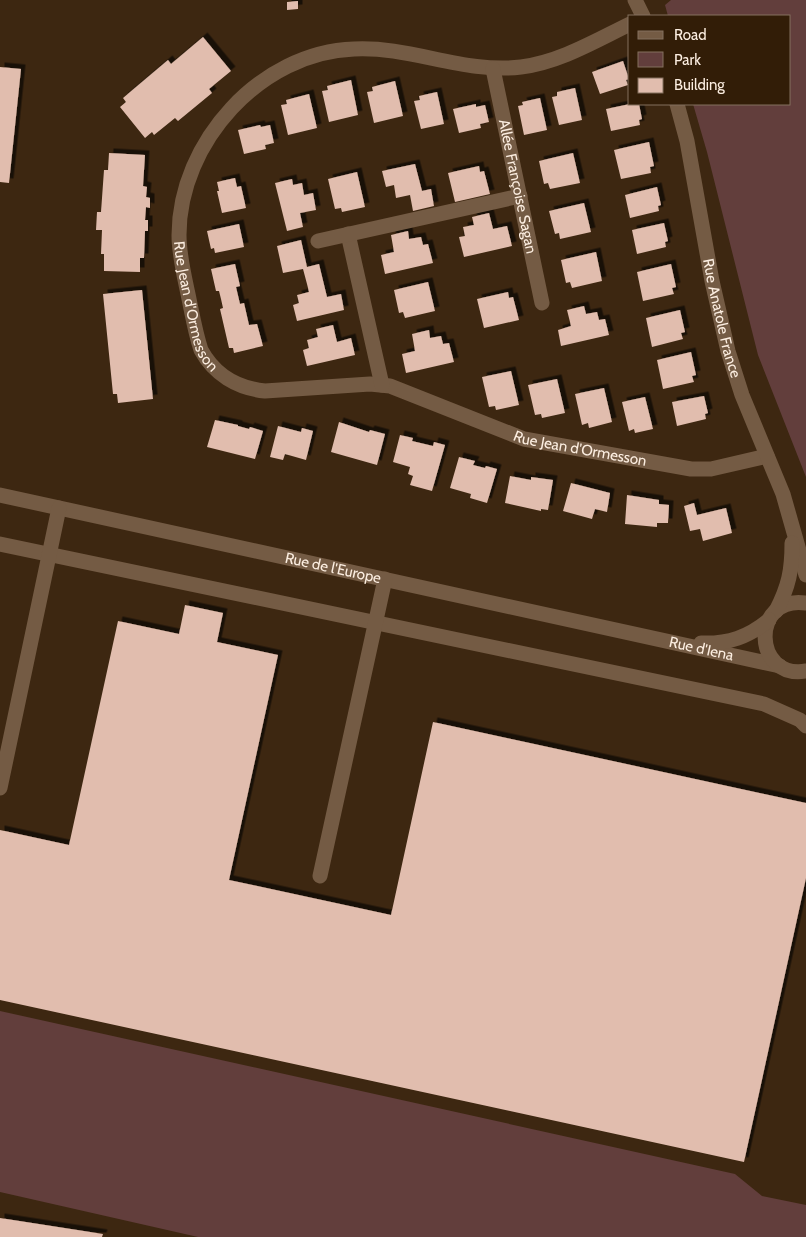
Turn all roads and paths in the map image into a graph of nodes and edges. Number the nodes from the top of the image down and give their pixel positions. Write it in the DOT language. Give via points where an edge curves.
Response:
graph roads {
  1 [pos="635,0"];
  2 [pos="642,15"];
  3 [pos="628,25"];
  4 [pos="493,69"];
  5 [pos="677,105"];
  6 [pos="520,196"];
  7 [pos="348,234"];
  8 [pos="318,241"];
  9 [pos="542,303"];
  10 [pos="382,384"];
  11 [pos="767,456"];
  12 [pos="0,495"];
  13 [pos="59,508"];
  14 [pos="791,524"];
  15 [pos="0,544"];
  16 [pos="50,554"];
  17 [pos="806,575"];
  18 [pos="385,579"];
  19 [pos="806,603"];
  20 [pos="772,615"];
  21 [pos="375,622"];
  22 [pos="668,641"];
  23 [pos="780,666"];
  24 [pos="803,672"];
  25 [pos="806,726"];
  26 [pos="0,788"];
  27 [pos="320,876"];
  1 -- 2 [label="street"];
  3 -- 4 [label="street, Rue Jean d'Ormesson" via="549,61"];
  4 -- 6 [label="street, Allée Françoise Sagan"];
  4 -- 10 [label="street, Rue Jean d'Ormesson" via="381,49 352,49 316,55 267,78 235,104 206,145 189,182 180,223 182,260 200,350 215,370 236,384 265,391"];
  5 -- 11 [label="street, Rue Anatole France" via="728,352"];
  6 -- 7 [label="street"];
  6 -- 9 [label="street, Allée Françoise Sagan"];
  7 -- 8 [label="street"];
  7 -- 10 [label="street"];
  10 -- 11 [label="street, Rue Jean d'Ormesson" via="534,442 691,469"];
  11 -- 14 [label="street, Rue Anatole France"];
  12 -- 13 [label="street, Rue de l'Europe"];
  13 -- 16 [label="street"];
  13 -- 18 [label="street, Rue de l'Europe"];
  14 -- 17 [label="street, Rue Anatole France"];
  14 -- 20 [label="street, Rue Anatole France" via="790,577"];
  15 -- 16 [label="street"];
  16 -- 21 [label="street"];
  16 -- 26 [label="street"];
  18 -- 21 [label="street"];
  18 -- 22 [label="street, Rue de l'Europe"];
  19 -- 20 [label="street" via="791,603"];
  20 -- 22 [label="street, Rue d'Iena" via="749,635 735,640 705,643"];
  20 -- 23 [label="street" via="765,631 765,642 768,653"];
  21 -- 25 [label="street" via="764,704 800,720"];
  21 -- 27 [label="street"];
  22 -- 23 [label="street, Rue d'Iena"];
  23 -- 24 [label="street, Rue d'Iena"];
}
